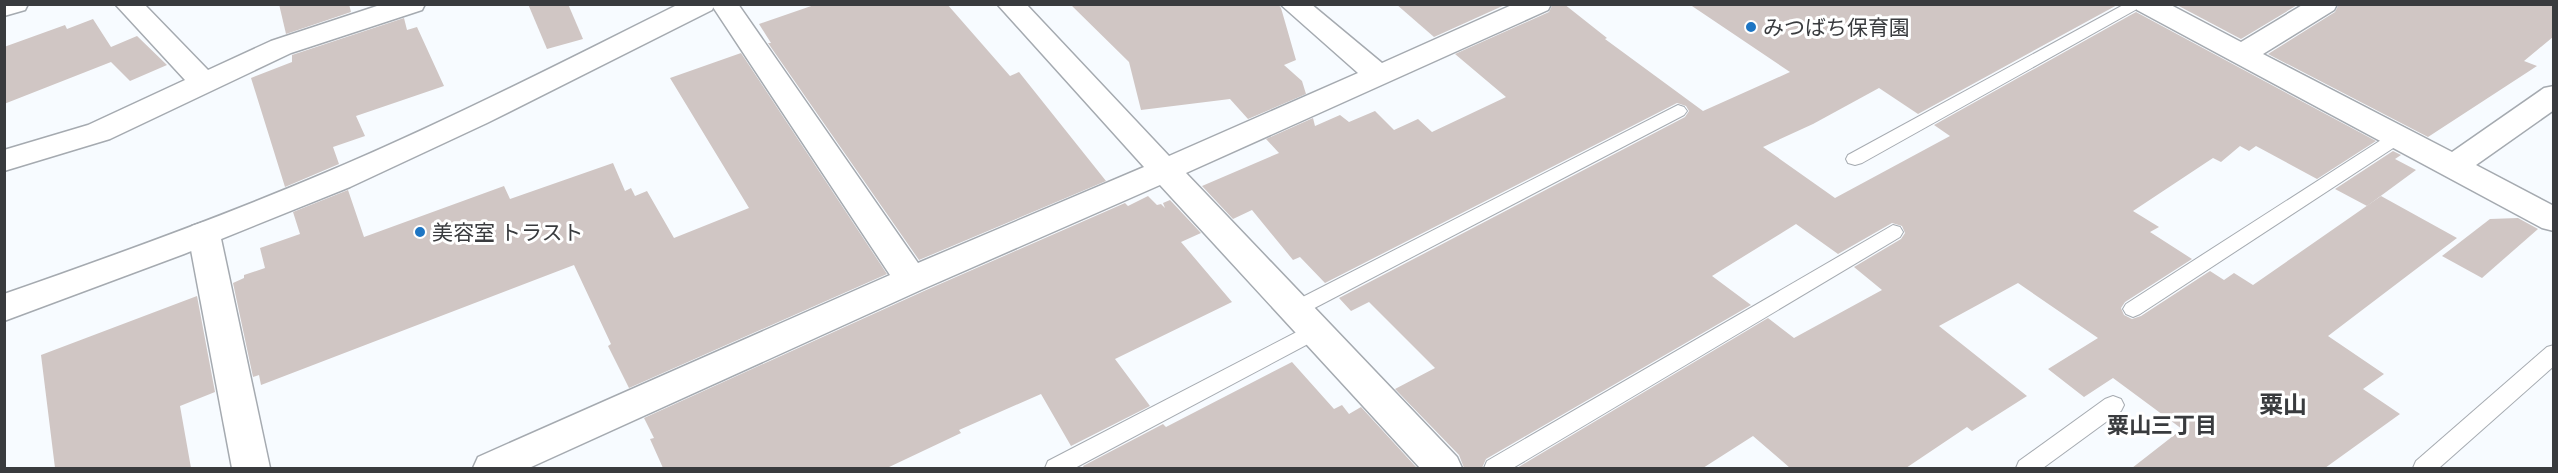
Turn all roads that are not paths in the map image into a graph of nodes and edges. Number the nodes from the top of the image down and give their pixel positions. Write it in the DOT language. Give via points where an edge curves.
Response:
graph roads {
  1 [pos="15,4"];
  2 [pos="128,4"];
  3 [pos="412,4"];
  4 [pos="702,4"];
  5 [pos="724,4"];
  6 [pos="1010,4"];
  7 [pos="1293,4"];
  8 [pos="1538,4"];
  9 [pos="2138,4"];
  10 [pos="2147,4"];
  11 [pos="2324,4"];
  12 [pos="4,8"];
  13 [pos="382,8"];
  14 [pos="2243,54"];
  15 [pos="1380,76"];
  16 [pos="203,82"];
  17 [pos="2553,95"];
  18 [pos="1678,111"];
  19 [pos="2398,137"];
  20 [pos="1855,159"];
  21 [pos="4,161"];
  22 [pos="2454,166"];
  23 [pos="1163,171"];
  24 [pos="2553,220"];
  25 [pos="1893,232"];
  26 [pos="204,234"];
  27 [pos="911,280"];
  28 [pos="4,308"];
  29 [pos="2133,309"];
  30 [pos="1306,320"];
  31 [pos="2553,353"];
  32 [pos="2113,405"];
  33 [pos="250,468"];
  34 [pos="492,468"];
  35 [pos="1056,468"];
  36 [pos="1443,468"];
  37 [pos="1495,468"];
  38 [pos="2027,468"];
  39 [pos="2424,468"];
  1 -- 12 [label="street"];
  2 -- 16 [label="street"];
  3 -- 13 [label="street"];
  4 -- 26 [label="street" via="482,114"];
  5 -- 27 [label="street"];
  6 -- 23 [label="street"];
  7 -- 15 [label="street"];
  8 -- 15 [label="street"];
  9 -- 20 [label="lane"];
  10 -- 14 [label="street"];
  11 -- 14 [label="street"];
  13 -- 16 [label="street"];
  14 -- 19 [label="street"];
  15 -- 23 [label="street"];
  16 -- 21 [label="street" via="99,132"];
  17 -- 22 [label="street"];
  18 -- 30 [label="lane"];
  19 -- 22 [label="street"];
  19 -- 29 [label="lane"];
  22 -- 24 [label="street"];
  23 -- 27 [label="street"];
  23 -- 30 [label="street"];
  25 -- 37 [label="lane"];
  26 -- 28 [label="street"];
  26 -- 33 [label="street"];
  27 -- 34 [label="street"];
  30 -- 35 [label="lane"];
  30 -- 36 [label="street"];
  31 -- 39 [label="lane"];
  32 -- 38 [label="lane"];
}
